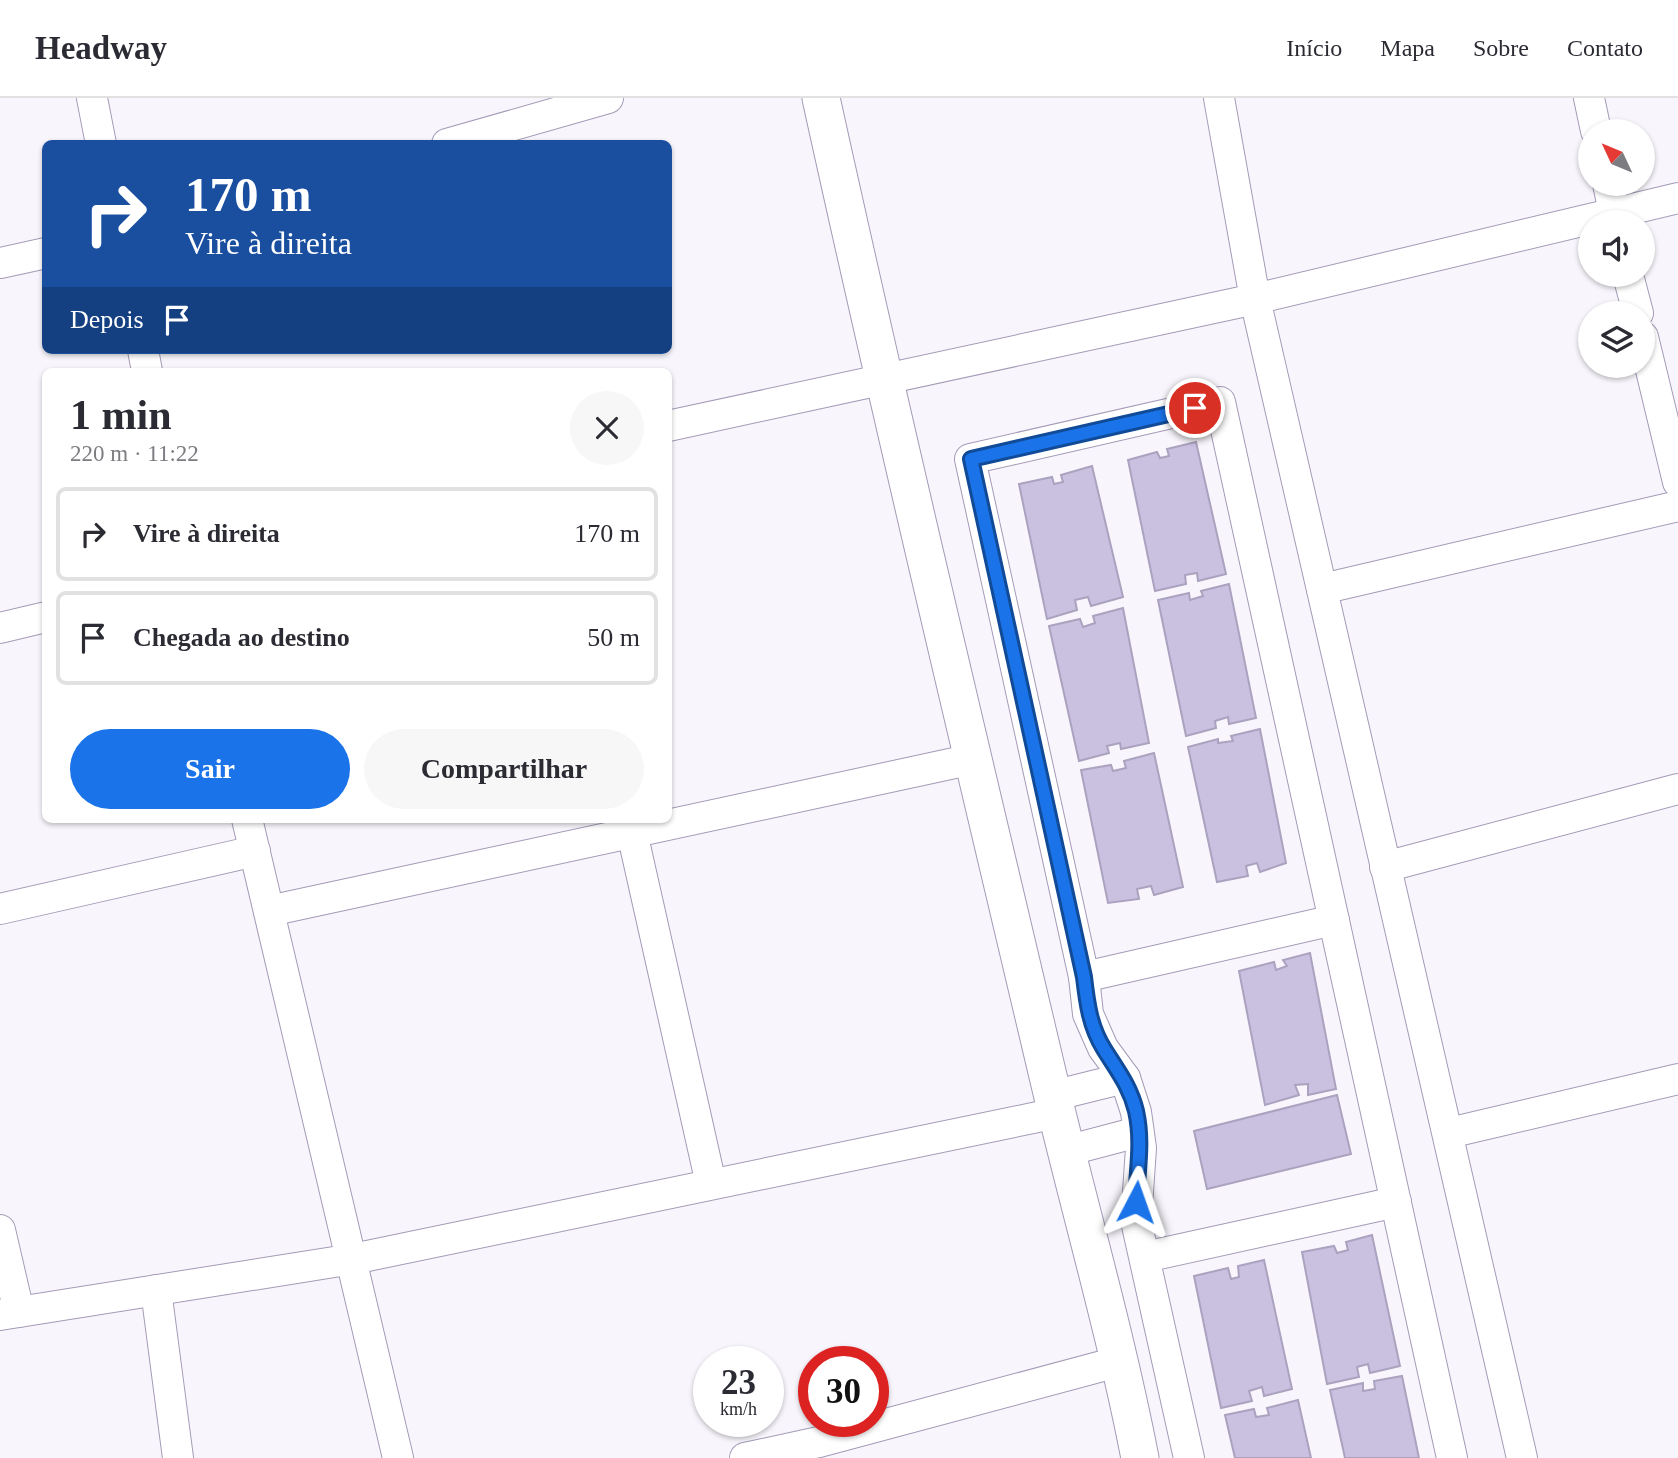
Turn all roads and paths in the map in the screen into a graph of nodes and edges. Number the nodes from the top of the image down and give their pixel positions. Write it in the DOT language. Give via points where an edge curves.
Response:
graph roads {
  1 [pos="92,98"];
  2 [pos="608,98"];
  3 [pos="821,98"];
  4 [pos="1219,98"];
  5 [pos="1590,98"];
  6 [pos="1594,119"];
  7 [pos="100,140"];
  8 [pos="461,140"];
  9 [pos="1678,198"];
  10 [pos="1612,206"];
  11 [pos="42,254"];
  12 [pos="0,263"];
  13 [pos="1255,299"];
  14 [pos="1653,378"];
  15 [pos="883,379"];
  16 [pos="672,425"];
  17 [pos="1678,482"];
  18 [pos="1678,506"];
  19 [pos="1322,589"];
  20 [pos="42,618"];
  21 [pos="0,628"];
  22 [pos="973,759"];
  23 [pos="1678,789"];
  24 [pos="672,818"];
  25 [pos="248,823"];
  26 [pos="631,826"];
  27 [pos="255,851"];
  28 [pos="1385,867"];
  29 [pos="0,909"];
  30 [pos="269,911"];
  31 [pos="1334,920"];
  32 [pos="1084,977"];
  33 [pos="1125,1078"];
  34 [pos="1678,1079"];
  35 [pos="1055,1105"];
  36 [pos="1138,1132"];
  37 [pos="1449,1133"];
  38 [pos="1066,1150"];
  39 [pos="711,1184"];
  40 [pos="1396,1202"];
  41 [pos="0,1230"];
  42 [pos="1145,1257"];
  43 [pos="353,1259"];
  44 [pos="156,1290"];
  45 [pos="10,1314"];
  46 [pos="1121,1361"];
  47 [pos="820,1450"];
  48 [pos="178,1458"];
  49 [pos="398,1458"];
  50 [pos="745,1458"];
  51 [pos="1140,1458"];
  52 [pos="1189,1458"];
  53 [pos="1452,1458"];
  54 [pos="1522,1458"];
  1 -- 7 [label="street"];
  2 -- 8 [label="street"];
  3 -- 15 [label="street"];
  4 -- 13 [label="street"];
  5 -- 6 [label="street"];
  9 -- 10 [label="street"];
  10 -- 13 [label="street"];
  11 -- 12 [label="street"];
  13 -- 15 [label="street"];
  13 -- 19 [label="street"];
  14 -- 17 [label="street"];
  15 -- 16 [label="street"];
  15 -- 22 [label="street"];
  18 -- 19 [label="street"];
  19 -- 28 [label="street"];
  20 -- 21 [label="street"];
  22 -- 24 [label="street"];
  22 -- 35 [label="street"];
  23 -- 28 [label="street"];
  25 -- 27 [label="street"];
  26 -- 30 [label="street"];
  26 -- 39 [label="street"];
  27 -- 29 [label="street"];
  27 -- 30 [label="street"];
  28 -- 37 [label="street"];
  30 -- 43 [label="street"];
  31 -- 32 [label="street"];
  31 -- 32 [label="street" via="1220,402 971,459"];
  31 -- 40 [label="street"];
  32 -- 33 [label="street" via="1088,1014 1103,1048"];
  33 -- 35 [label="street"];
  33 -- 36 [label="street"];
  34 -- 37 [label="street"];
  35 -- 38 [label="street"];
  35 -- 39 [label="street"];
  36 -- 38 [label="street"];
  36 -- 42 [label="street" via="1136,1221"];
  37 -- 54 [label="street"];
  38 -- 46 [label="street"];
  39 -- 43 [label="street"];
  40 -- 42 [label="street"];
  40 -- 53 [label="street"];
  41 -- 45 [label="street"];
  42 -- 52 [label="street"];
  43 -- 44 [label="street"];
  43 -- 49 [label="street"];
  44 -- 45 [label="street"];
  44 -- 48 [label="street"];
  46 -- 47 [label="street"];
  46 -- 51 [label="street"];
  47 -- 50 [label="street"];
}
